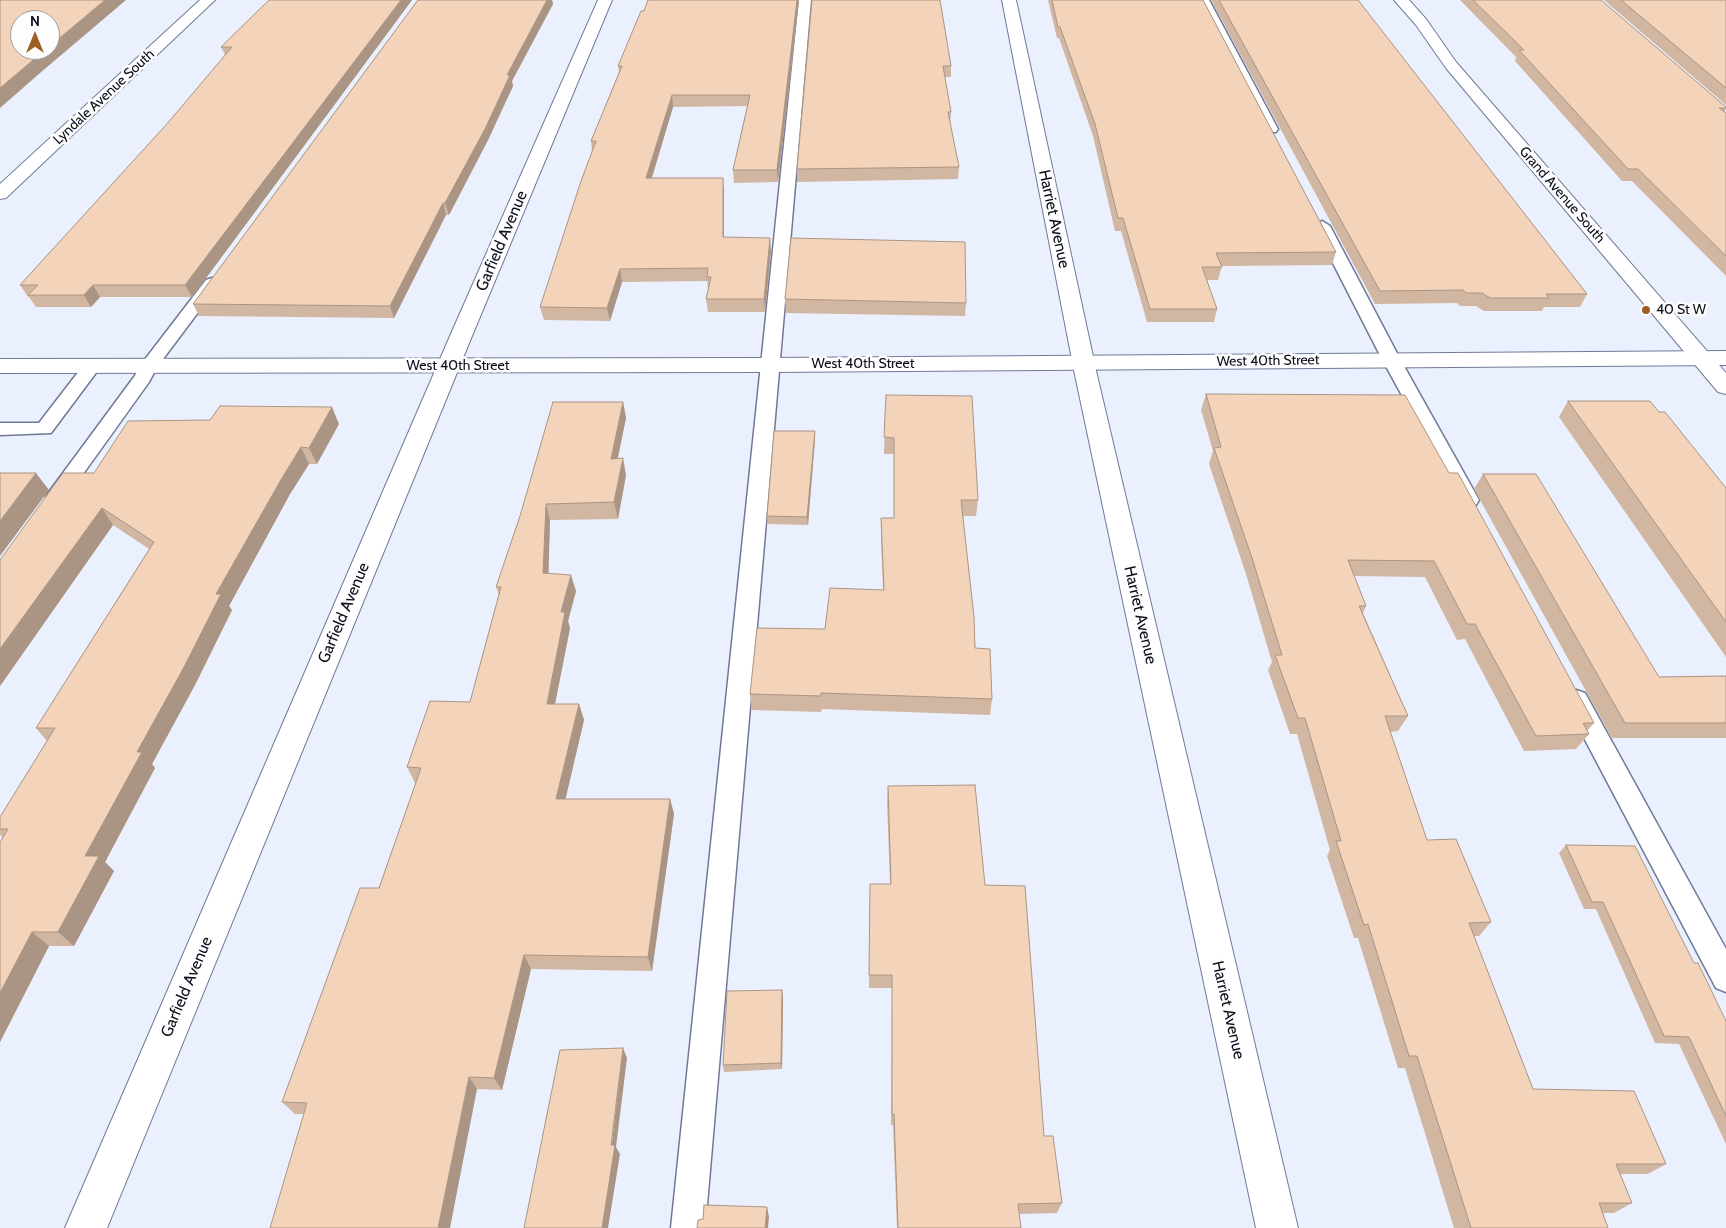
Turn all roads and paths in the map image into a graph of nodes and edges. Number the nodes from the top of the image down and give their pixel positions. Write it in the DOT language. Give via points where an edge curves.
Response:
graph roads {
  1 [pos="208,0"];
  2 [pos="605,0"];
  3 [pos="805,0"];
  4 [pos="1009,0"];
  5 [pos="1203,0"];
  6 [pos="1401,0"];
  7 [pos="1281,149"];
  8 [pos="0,194"];
  9 [pos="1313,210"];
  10 [pos="220,273"];
  11 [pos="1700,358"];
  12 [pos="1726,358"];
  13 [pos="1391,360"];
  14 [pos="1084,362"];
  15 [pos="770,365"];
  16 [pos="0,366"];
  17 [pos="92,366"];
  18 [pos="149,366"];
  19 [pos="449,366"];
  20 [pos="1726,387"];
  21 [pos="0,429"];
  22 [pos="46,512"];
  23 [pos="1478,517"];
  24 [pos="1567,682"];
  25 [pos="1726,978"];
  26 [pos="86,1228"];
  27 [pos="688,1228"];
  28 [pos="1277,1228"];
  1 -- 8 [label="street, Lyndale Avenue South"];
  2 -- 19 [label="street, Garfield Avenue"];
  3 -- 15 [label="lane"];
  4 -- 14 [label="street, Harriet Avenue"];
  5 -- 7 [label="lane"];
  6 -- 11 [label="street, Grand Avenue South" via="1421,22 1451,66"];
  9 -- 13 [label="lane"];
  10 -- 18 [label="lane"];
  11 -- 12 [label="street, West 40th Street"];
  11 -- 13 [label="street, West 40th Street"];
  11 -- 20 [label="street, Grand Avenue South"];
  13 -- 14 [label="street, West 40th Street"];
  13 -- 23 [label="lane"];
  14 -- 15 [label="street, West 40th Street"];
  14 -- 28 [label="street, Harriet Avenue"];
  15 -- 19 [label="street, West 40th Street"];
  15 -- 27 [label="lane"];
  16 -- 17 [label="street, West 40th Street"];
  17 -- 18 [label="street, West 40th Street"];
  17 -- 21 [label="lane" via="44,429"];
  18 -- 19 [label="street, West 40th Street"];
  18 -- 22 [label="lane"];
  19 -- 26 [label="street, Garfield Avenue"];
  24 -- 25 [label="lane"];
}
